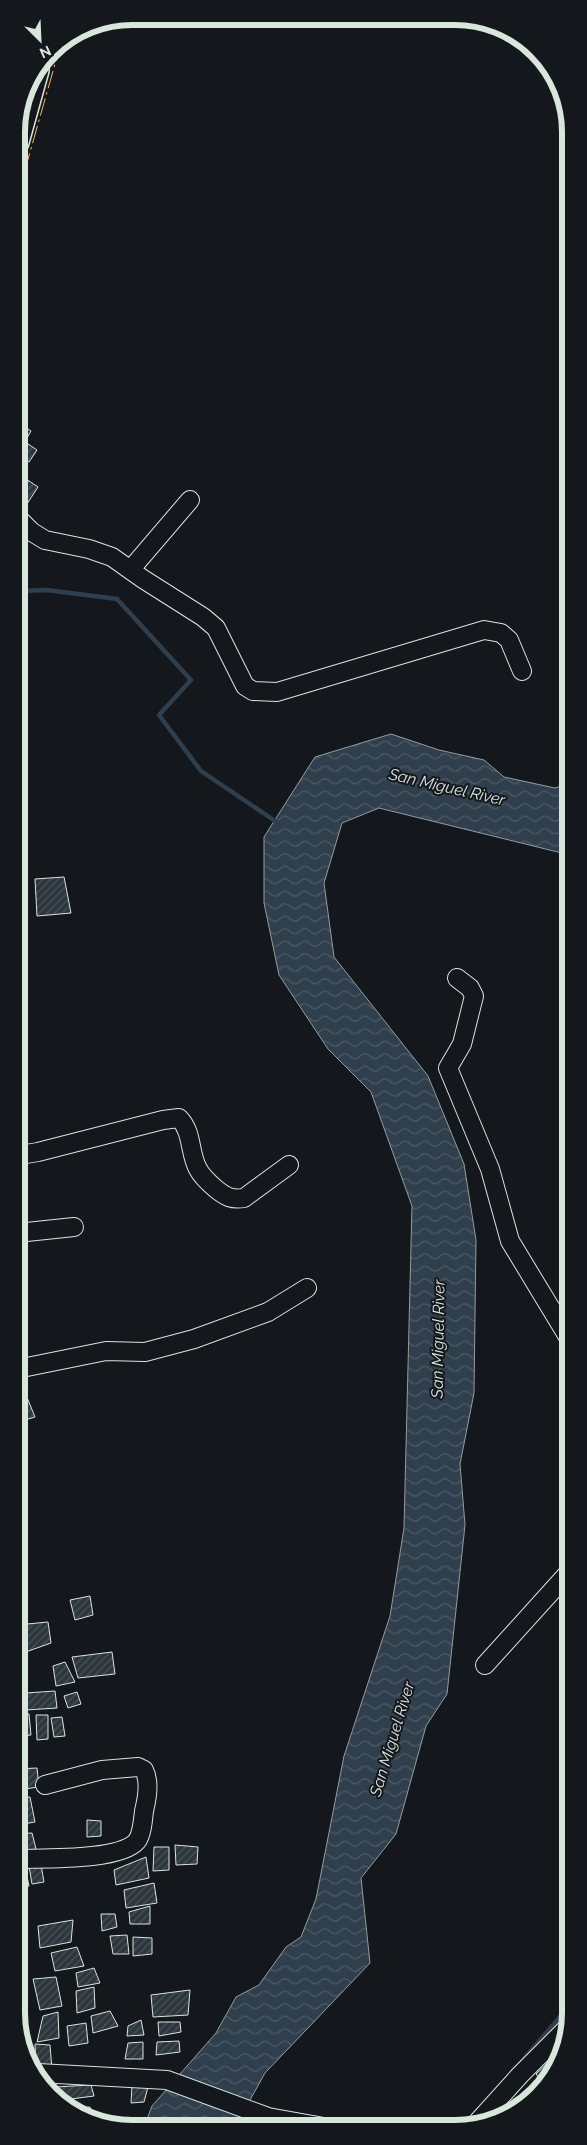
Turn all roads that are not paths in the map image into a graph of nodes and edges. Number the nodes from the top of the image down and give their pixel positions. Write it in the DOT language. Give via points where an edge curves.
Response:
graph roads {
  1 [pos="190,500"];
  2 [pos="25,525"];
  3 [pos="131,569"];
  4 [pos="522,671"];
  5 [pos="456,978"];
  6 [pos="25,1154"];
  7 [pos="288,1165"];
  8 [pos="74,1227"];
  9 [pos="25,1232"];
  10 [pos="307,1288"];
  11 [pos="562,1327"];
  12 [pos="25,1367"];
  13 [pos="562,1580"];
  14 [pos="485,1665"];
  15 [pos="45,1785"];
  16 [pos="25,1859"];
  17 [pos="559,2036"];
  18 [pos="45,2074"];
  19 [pos="483,2116"];
  20 [pos="285,2120"];
  1 -- 3 [label="street"];
  2 -- 3 [label="street" via="45,540 89,548"];
  3 -- 4 [label="street" via="216,628 245,686 253,690 277,692 484,630 500,633 509,640"];
  5 -- 11 [label="street" via="470,988 474,996 462,1044 448,1068 490,1169 510,1241"];
  6 -- 7 [label="street" via="179,1118 185,1124 197,1168 226,1197 244,1198"];
  8 -- 9 [label="street"];
  10 -- 12 [label="street" via="268,1312 194,1340 145,1352 106,1351"];
  13 -- 14 [label="street"];
  15 -- 16 [label="street" via="102,1770 131,1767 144,1770 146,1801 139,1839 121,1851 96,1856"];
  17 -- 19 [label="street"];
  18 -- 20 [label="street" via="167,2080 268,2117"];
}
